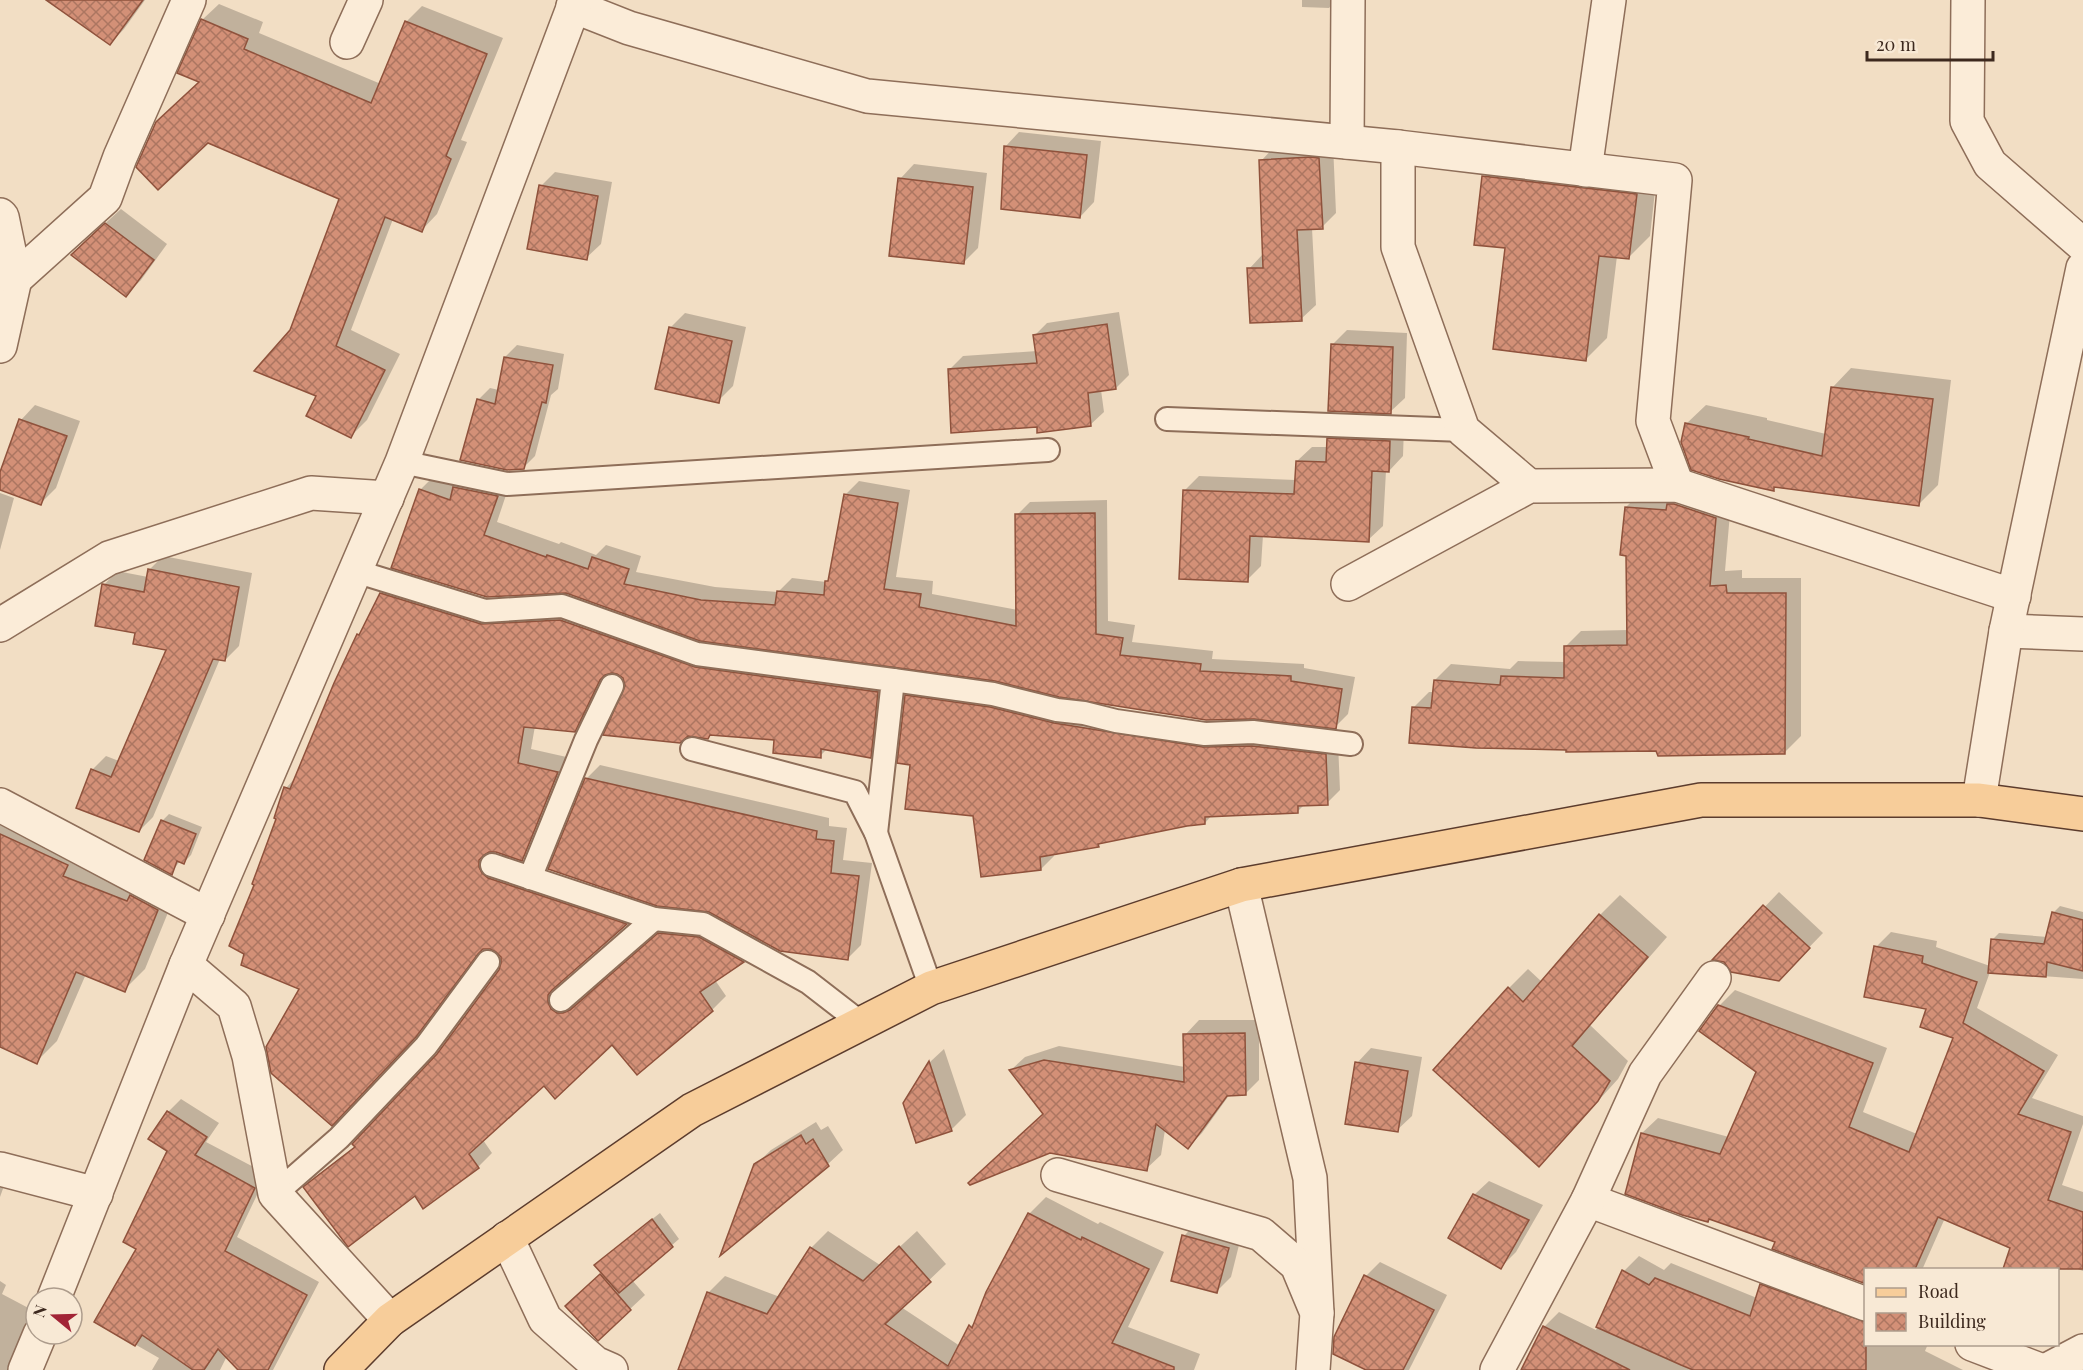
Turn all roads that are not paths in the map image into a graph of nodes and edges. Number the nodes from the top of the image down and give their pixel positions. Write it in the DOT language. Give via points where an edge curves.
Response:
graph roads {
  1 [pos="189,0"];
  2 [pos="366,0"];
  3 [pos="1348,0"];
  4 [pos="1610,0"];
  5 [pos="1968,0"];
  6 [pos="574,3"];
  7 [pos="347,42"];
  8 [pos="1347,142"];
  9 [pos="1398,147"];
  10 [pos="1585,170"];
  11 [pos="0,215"];
  12 [pos="2083,245"];
  13 [pos="2083,268"];
  14 [pos="15,279"];
  15 [pos="0,346"];
  16 [pos="1167,419"];
  17 [pos="1463,430"];
  18 [pos="1048,450"];
  19 [pos="402,462"];
  20 [pos="1677,485"];
  21 [pos="1528,486"];
  22 [pos="387,498"];
  23 [pos="355,571"];
  24 [pos="1348,584"];
  25 [pos="2014,596"];
  26 [pos="0,625"];
  27 [pos="2006,631"];
  28 [pos="2083,634"];
  29 [pos="893,680"];
  30 [pos="612,686"];
  31 [pos="1351,744"];
  32 [pos="692,749"];
  33 [pos="1978,800"];
  34 [pos="0,805"];
  35 [pos="2083,814"];
  36 [pos="876,833"];
  37 [pos="492,865"];
  38 [pos="530,878"];
  39 [pos="1241,885"];
  40 [pos="208,915"];
  41 [pos="654,919"];
  42 [pos="488,962"];
  43 [pos="186,965"];
  44 [pos="1714,978"];
  45 [pos="931,988"];
  46 [pos="561,1000"];
  47 [pos="861,1023"];
  48 [pos="0,1169"];
  49 [pos="1058,1175"];
  50 [pos="96,1194"];
  51 [pos="275,1194"];
  52 [pos="1588,1200"];
  53 [pos="507,1238"];
  54 [pos="59,1286"];
  55 [pos="1864,1303"];
  56 [pos="1317,1313"];
  57 [pos="390,1320"];
  58 [pos="35,1346"];
  59 [pos="1977,1346"];
  60 [pos="2083,1351"];
  61 [pos="25,1370"];
  62 [pos="341,1370"];
  63 [pos="611,1370"];
  64 [pos="1313,1370"];
  65 [pos="1497,1370"];
  66 [pos="2040,1370"];
  67 [pos="2047,1370"];
  1 -- 14 [label="street" via="105,198"];
  2 -- 7 [label="street"];
  3 -- 8 [label="street"];
  4 -- 10 [label="street"];
  5 -- 12 [label="street" via="1967,121 1990,164"];
  6 -- 8 [label="street" via="629,28 867,96"];
  6 -- 19 [label="street"];
  8 -- 9 [label="street"];
  9 -- 10 [label="street"];
  9 -- 17 [label="street" via="1398,247"];
  10 -- 20 [label="street" via="1675,180 1653,421"];
  11 -- 14 [label="street"];
  13 -- 25 [label="street"];
  14 -- 15 [label="street"];
  16 -- 17 [label="lane"];
  17 -- 21 [label="street"];
  18 -- 19 [label="lane" via="507,484"];
  19 -- 22 [label="street"];
  20 -- 21 [label="street"];
  20 -- 25 [label="street"];
  21 -- 24 [label="street"];
  22 -- 23 [label="street"];
  22 -- 26 [label="street" via="311,493 120,554"];
  23 -- 29 [label="lane" via="485,611 562,606 697,654"];
  23 -- 40 [label="street"];
  25 -- 27 [label="street"];
  27 -- 28 [label="street"];
  27 -- 33 [label="street"];
  29 -- 31 [label="lane" via="993,694 1057,710 1205,734 1253,732"];
  29 -- 36 [label="lane"];
  30 -- 38 [label="lane"];
  32 -- 36 [label="lane" via="855,792"];
  33 -- 35 [label="main road"];
  33 -- 39 [label="main road" via="1701,800"];
  34 -- 40 [label="street"];
  36 -- 45 [label="lane"];
  37 -- 38 [label="lane"];
  38 -- 41 [label="lane"];
  39 -- 45 [label="main road"];
  39 -- 56 [label="street" via="1310,1178"];
  40 -- 43 [label="street"];
  41 -- 46 [label="lane"];
  41 -- 47 [label="lane" via="703,924 808,982"];
  42 -- 51 [label="lane" via="426,1046 339,1138"];
  43 -- 50 [label="street"];
  43 -- 51 [label="street" via="234,1006 249,1056"];
  44 -- 52 [label="street" via="1645,1074"];
  45 -- 47 [label="main road"];
  47 -- 53 [label="main road" via="692,1110"];
  48 -- 50 [label="street"];
  49 -- 56 [label="street" via="1261,1234 1297,1266"];
  50 -- 54 [label="street"];
  51 -- 57 [label="street"];
  52 -- 55 [label="street"];
  52 -- 65 [label="street"];
  53 -- 57 [label="main road"];
  53 -- 63 [label="street" via="544,1319 595,1363"];
  56 -- 64 [label="street"];
  57 -- 62 [label="main road"];
  58 -- 61 [label="street"];
  59 -- 66 [label="street"];
  60 -- 67 [label="street"];
}
